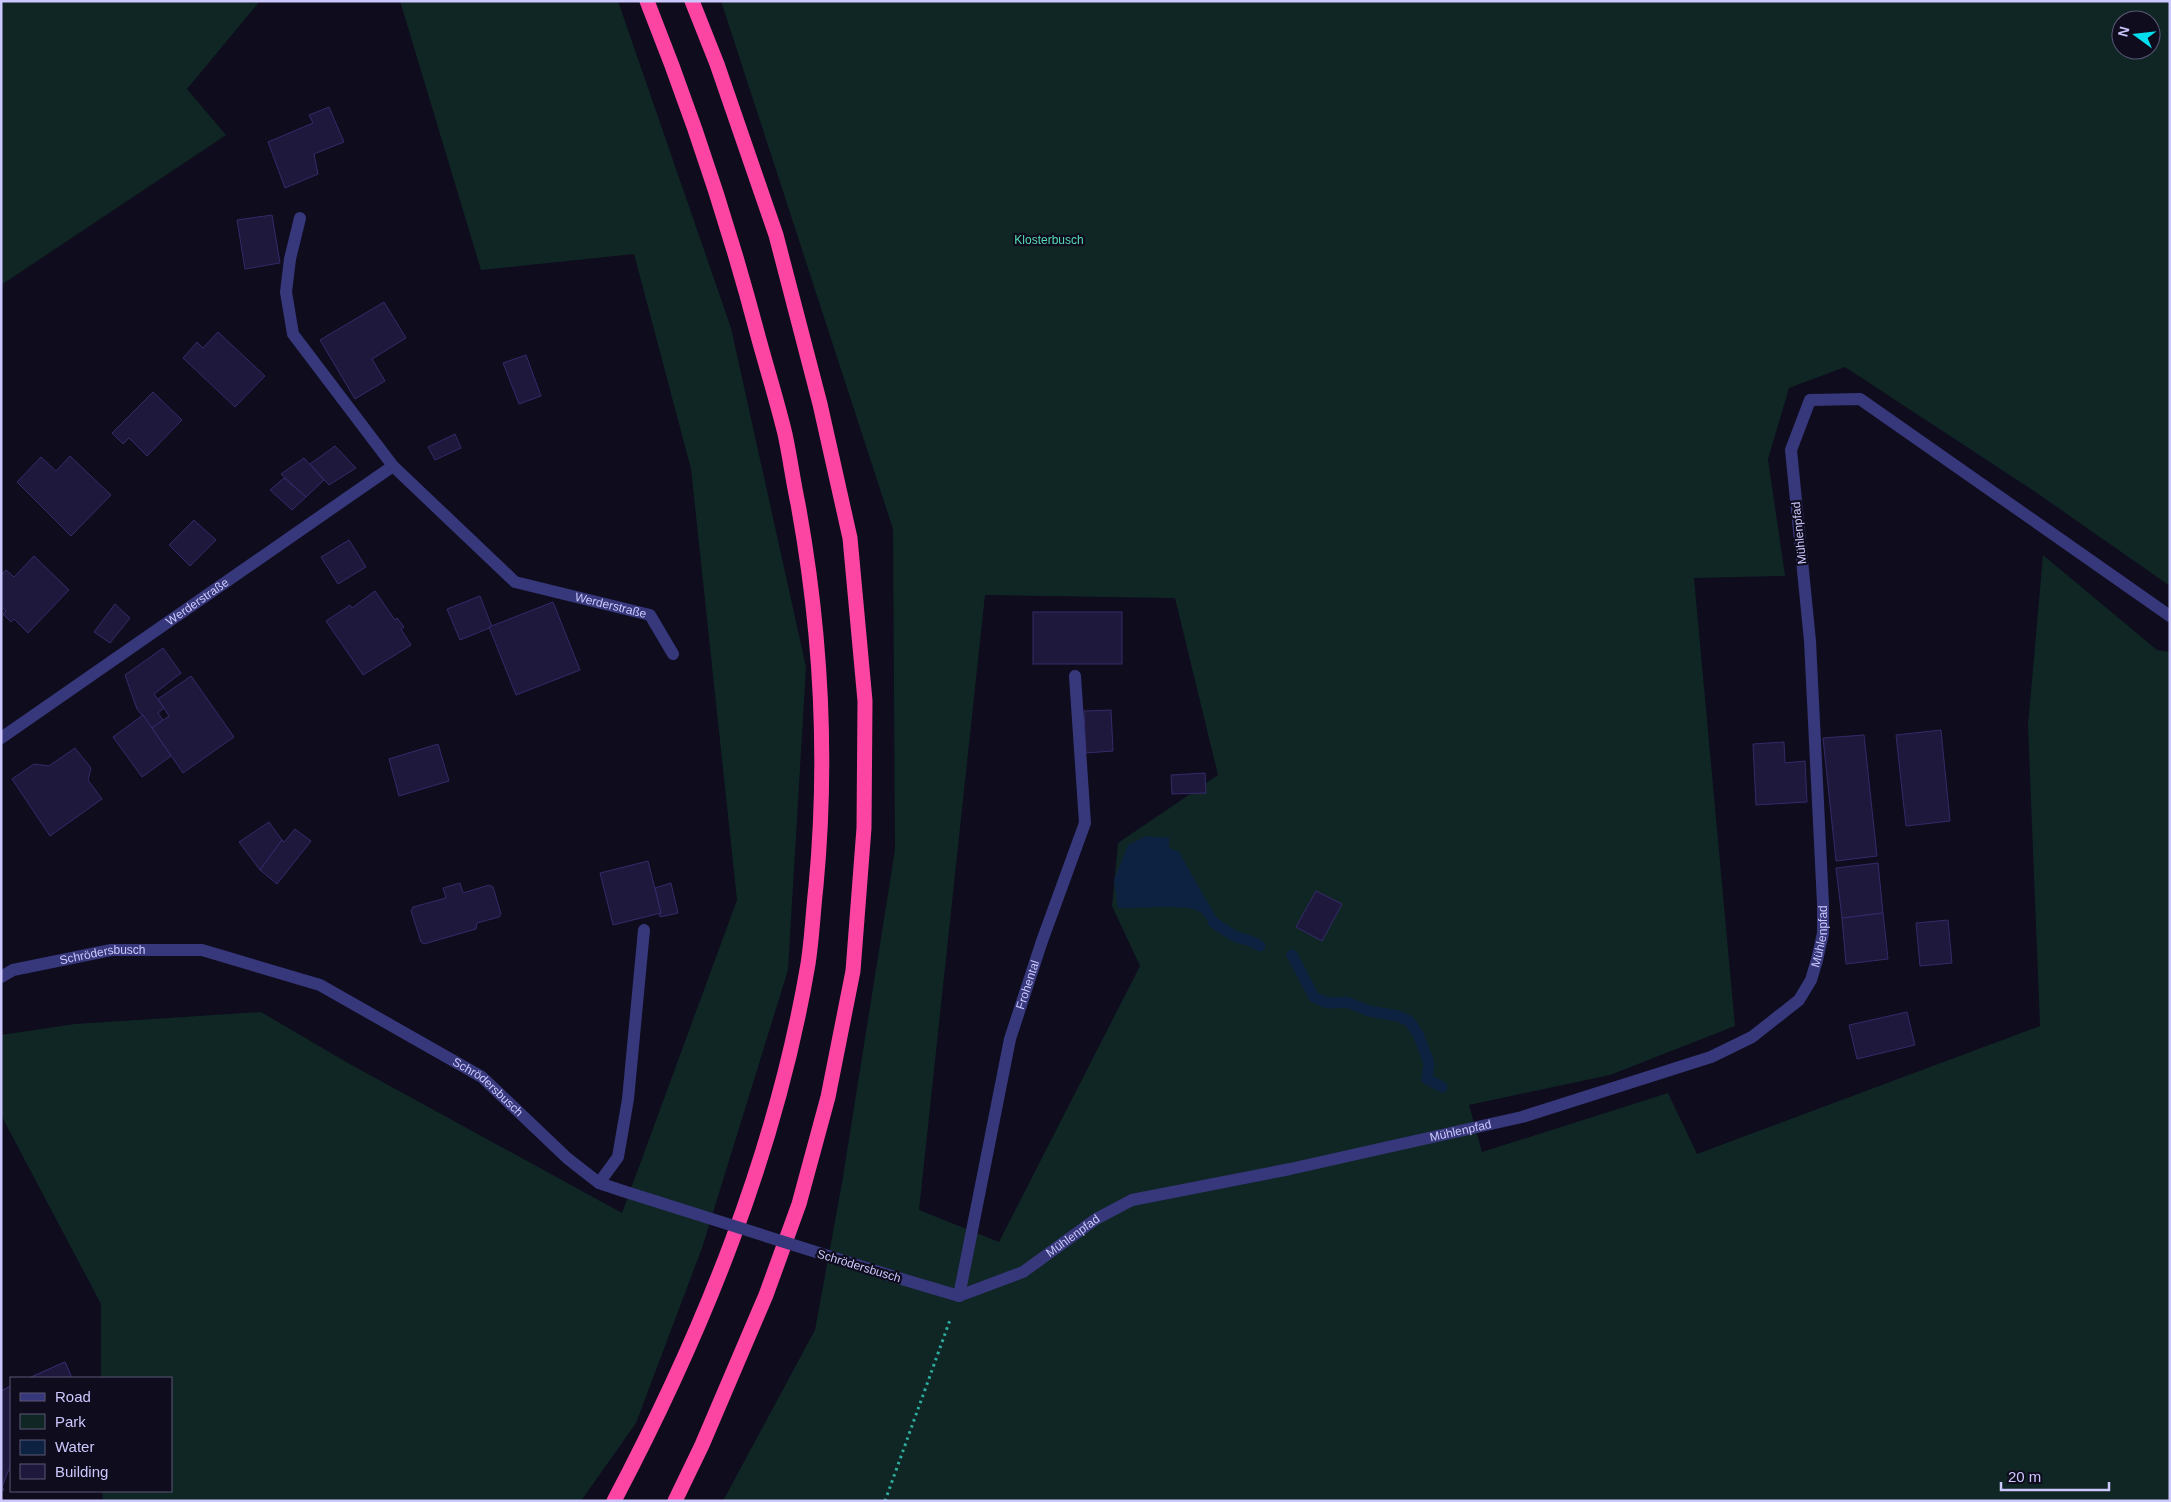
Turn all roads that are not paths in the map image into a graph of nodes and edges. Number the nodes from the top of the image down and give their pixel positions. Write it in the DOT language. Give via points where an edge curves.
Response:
graph roads {
  1 [pos="647,1"];
  2 [pos="692,1"];
  3 [pos="300,218"];
  4 [pos="393,466"];
  5 [pos="2170,616"];
  6 [pos="673,654"];
  7 [pos="1075,676"];
  8 [pos="1,738"];
  9 [pos="644,930"];
  10 [pos="1,976"];
  11 [pos="599,1183"];
  12 [pos="959,1296"];
  13 [pos="614,1501"];
  14 [pos="675,1501"];
  1 -- 13 [label="highway" via="734,246 785,436 810,572 822,696 821,834 808,962 784,1081 756,1177 716,1282 657,1420"];
  2 -- 14 [label="highway" via="776,234 820,404 850,538 865,700 864,828 853,971 828,1097 799,1204 766,1295"];
  3 -- 4 [label="street, Werderstraße" via="286,292 294,334"];
  4 -- 6 [label="street, Werderstraße" via="515,582 650,615"];
  4 -- 8 [label="street, Werderstraße"];
  5 -- 12 [label="street, Mühlenpfad" via="1860,399 1810,400 1791,450 1810,641 1823,933 1811,980 1798,1000 1752,1037 1711,1057 1522,1117 1290,1169 1132,1200 1096,1219 1023,1272"];
  7 -- 12 [label="street, Frohental" via="1085,823 1010,1039"];
  9 -- 11 [label="street" via="628,1099 618,1157"];
  10 -- 11 [label="street, Schrödersbusch" via="13,970 111,950 202,950 320,985 482,1077 566,1158"];
  11 -- 12 [label="street, Schrödersbusch, bridge"];
}
